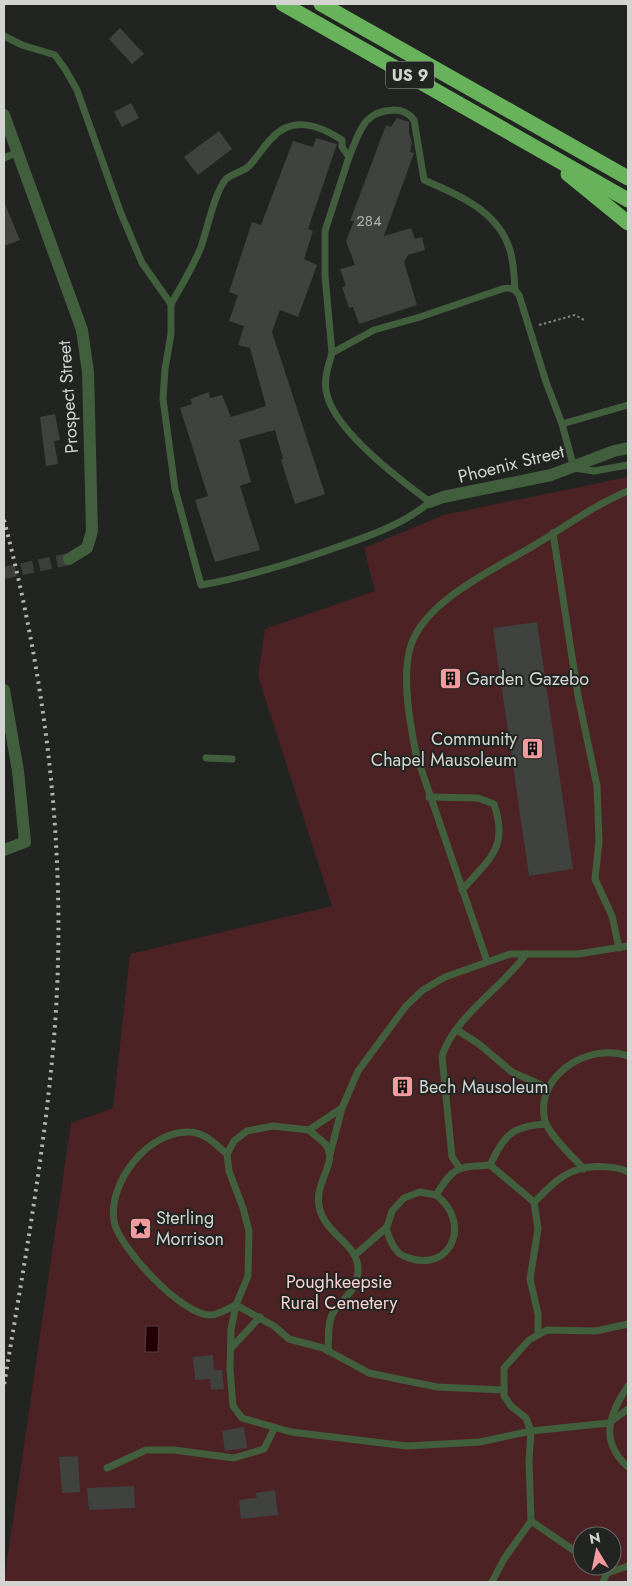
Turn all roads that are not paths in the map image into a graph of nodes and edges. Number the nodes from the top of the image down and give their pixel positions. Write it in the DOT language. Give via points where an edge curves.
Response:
graph roads {
  1 [pos="283,4"];
  2 [pos="322,4"];
  3 [pos="341,4"];
  4 [pos="4,36"];
  5 [pos="382,38"];
  6 [pos="4,116"];
  7 [pos="536,147"];
  8 [pos="18,152"];
  9 [pos="349,156"];
  10 [pos="4,158"];
  11 [pos="628,178"];
  12 [pos="628,200"];
  13 [pos="628,223"];
  14 [pos="515,290"];
  15 [pos="171,304"];
  16 [pos="332,353"];
  17 [pos="628,405"];
  18 [pos="562,424"];
  19 [pos="628,448"];
  20 [pos="628,464"];
  21 [pos="574,468"];
  22 [pos="628,491"];
  23 [pos="430,502"];
  24 [pos="553,533"];
  25 [pos="69,559"];
  26 [pos="4,690"];
  27 [pos="206,758"];
  28 [pos="232,759"];
  29 [pos="429,797"];
  30 [pos="4,850"];
  31 [pos="462,890"];
  32 [pos="628,946"];
  33 [pos="619,948"];
  34 [pos="526,954"];
  35 [pos="487,961"];
  36 [pos="457,1030"];
  37 [pos="628,1056"];
  38 [pos="548,1088"];
  39 [pos="342,1108"];
  40 [pos="546,1124"];
  41 [pos="309,1130"];
  42 [pos="227,1154"];
  43 [pos="329,1157"];
  44 [pos="490,1165"];
  45 [pos="459,1167"];
  46 [pos="584,1169"];
  47 [pos="628,1172"];
  48 [pos="436,1195"];
  49 [pos="534,1202"];
  50 [pos="386,1228"];
  51 [pos="355,1254"];
  52 [pos="236,1305"];
  53 [pos="260,1318"];
  54 [pos="628,1324"];
  55 [pos="538,1335"];
  56 [pos="230,1348"];
  57 [pos="328,1351"];
  58 [pos="628,1386"];
  59 [pos="504,1390"];
  60 [pos="628,1409"];
  61 [pos="609,1423"];
  62 [pos="274,1428"];
  63 [pos="531,1431"];
  64 [pos="107,1468"];
  65 [pos="628,1468"];
  66 [pos="532,1520"];
  67 [pos="572,1549"];
  68 [pos="492,1582"];
  1 -- 7 [label="highway, US 9"];
  2 -- 5 [label="highway, US 9"];
  3 -- 5 [label="highway"];
  4 -- 15 [label="lane" via="22,46 55,56 65,69 77,90 142,263"];
  5 -- 11 [label="highway, US 9"];
  6 -- 8 [label="street, Prospect Street"];
  7 -- 12 [label="highway, US 9"];
  7 -- 13 [label="highway"];
  8 -- 10 [label="lane"];
  8 -- 25 [label="street, Prospect Street" via="82,330 88,372 91,538 83,552"];
  9 -- 14 [label="lane" via="372,114 386,110 404,112 414,120 424,180 472,203 494,221 509,248"];
  9 -- 15 [label="lane" via="342,147 342,140 324,129 304,123 284,128 271,138 249,166 226,180 210,214 201,246"];
  9 -- 16 [label="lane" via="325,231 325,276"];
  14 -- 16 [label="lane" via="502,289 374,330"];
  14 -- 18 [label="lane" via="523,304"];
  15 -- 23 [label="lane" via="172,334 162,400 175,489 201,585 292,562 366,537 411,518"];
  16 -- 23 [label="lane" via="325,380 334,411 377,459"];
  17 -- 18 [label="lane"];
  18 -- 21 [label="lane"];
  19 -- 21 [label="street, Phoenix Street"];
  20 -- 21 [label="lane" via="594,471"];
  21 -- 23 [label="street, Phoenix Street"];
  22 -- 24 [label="lane" via="592,508"];
  24 -- 29 [label="lane" via="461,589 438,607 411,644 407,672 410,722"];
  24 -- 33 [label="lane" via="578,696 597,786 599,841 596,879 612,916"];
  26 -- 30 [label="street" via="18,771 25,842"];
  27 -- 28 [label="lane"];
  29 -- 31 [label="lane"];
  29 -- 31 [label="lane" via="478,798 494,804 498,813 501,822 498,849"];
  31 -- 35 [label="lane"];
  32 -- 33 [label="lane"];
  33 -- 34 [label="lane" via="578,954"];
  34 -- 35 [label="lane" via="510,954"];
  34 -- 36 [label="lane" via="514,972"];
  35 -- 39 [label="lane" via="445,977 423,990 406,1006 358,1071"];
  36 -- 38 [label="lane" via="512,1072"];
  36 -- 45 [label="lane" via="446,1042 442,1056 452,1157"];
  37 -- 38 [label="lane" via="601,1052 578,1058"];
  38 -- 40 [label="lane" via="542,1106"];
  39 -- 41 [label="lane"];
  39 -- 43 [label="lane"];
  40 -- 44 [label="lane" via="526,1125 510,1132 500,1143"];
  40 -- 46 [label="lane"];
  41 -- 42 [label="lane" via="273,1126 247,1131 234,1141"];
  41 -- 43 [label="lane" via="327,1146"];
  42 -- 52 [label="lane" via="229,1171 249,1231 248,1276"];
  42 -- 52 [label="lane" via="202,1134 189,1132 172,1135 150,1145 120,1183 114,1202 114,1223 137,1260 168,1293 191,1311 212,1315"];
  43 -- 51 [label="lane" via="328,1172 319,1186 317,1202 324,1220"];
  44 -- 45 [label="lane"];
  44 -- 49 [label="lane"];
  45 -- 48 [label="lane" via="446,1178"];
  46 -- 47 [label="lane" via="620,1168"];
  46 -- 49 [label="lane" via="557,1182"];
  48 -- 50 [label="lane" via="420,1192 404,1198 392,1211"];
  48 -- 50 [label="lane" via="453,1213 455,1230 451,1244 442,1254 428,1261 400,1254 392,1245"];
  49 -- 55 [label="lane" via="538,1229 530,1279 538,1314"];
  50 -- 51 [label="lane"];
  51 -- 57 [label="lane" via="358,1271 353,1292 332,1314"];
  52 -- 53 [label="lane"];
  52 -- 56 [label="lane"];
  53 -- 56 [label="lane"];
  53 -- 57 [label="lane" via="289,1339"];
  54 -- 55 [label="lane" via="596,1331 547,1330"];
  55 -- 59 [label="lane" via="504,1368"];
  56 -- 62 [label="lane" via="233,1406 242,1418"];
  57 -- 59 [label="lane" via="369,1373 398,1380 437,1387"];
  58 -- 61 [label="lane"];
  59 -- 63 [label="lane" via="511,1406 526,1418"];
  60 -- 61 [label="lane"];
  61 -- 63 [label="lane"];
  61 -- 65 [label="lane" via="610,1442"];
  62 -- 63 [label="lane" via="332,1439 406,1446 480,1442"];
  62 -- 64 [label="lane" via="264,1449 234,1458 174,1450 146,1450"];
  63 -- 66 [label="lane" via="528,1462"];
  66 -- 67 [label="lane"];
  66 -- 68 [label="lane"];
}
